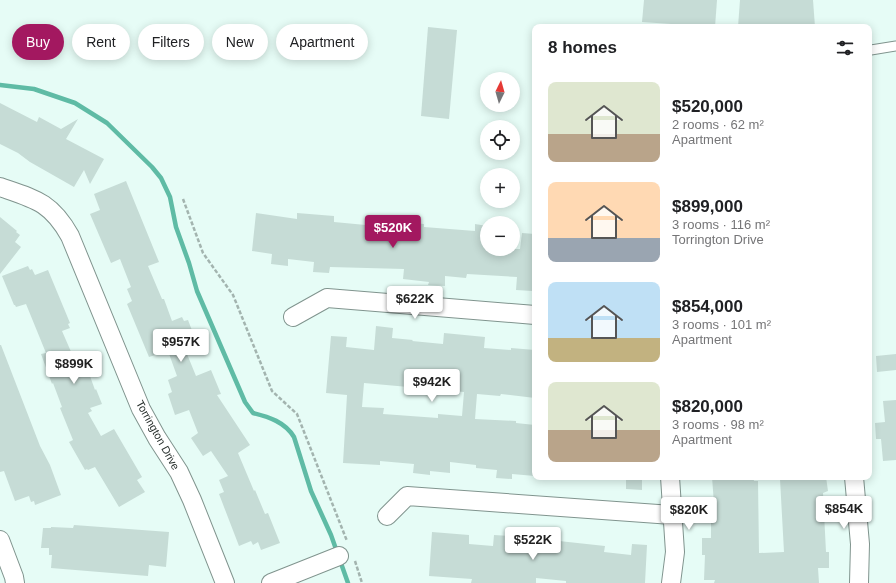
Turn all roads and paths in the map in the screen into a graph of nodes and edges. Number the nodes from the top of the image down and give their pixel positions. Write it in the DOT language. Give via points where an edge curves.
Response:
graph roads {
  1 [pos="896,46"];
  2 [pos="872,50"];
  3 [pos="0,187"];
  4 [pos="183,199"];
  5 [pos="532,315"];
  6 [pos="293,317"];
  7 [pos="670,480"];
  8 [pos="854,480"];
  9 [pos="672,514"];
  10 [pos="387,516"];
  11 [pos="0,540"];
  12 [pos="347,554"];
  13 [pos="15,583"];
  14 [pos="225,583"];
  15 [pos="271,583"];
  16 [pos="362,583"];
  17 [pos="672,583"];
  18 [pos="859,583"];
  1 -- 2 [label="lane"];
  3 -- 14 [label="street, Torrington Drive" via="34,199 51,209 63,222 141,409 179,472"];
  4 -- 12 [label="path" via="203,253 233,295 272,391 297,414"];
  5 -- 6 [label="street" via="327,298"];
  7 -- 9 [label="street"];
  8 -- 18 [label="street" via="860,544"];
  9 -- 10 [label="street" via="407,496"];
  9 -- 17 [label="street" via="675,552"];
  11 -- 13 [label="street"];
  12 -- 15 [label="street"];
  12 -- 16 [label="path"];
}
